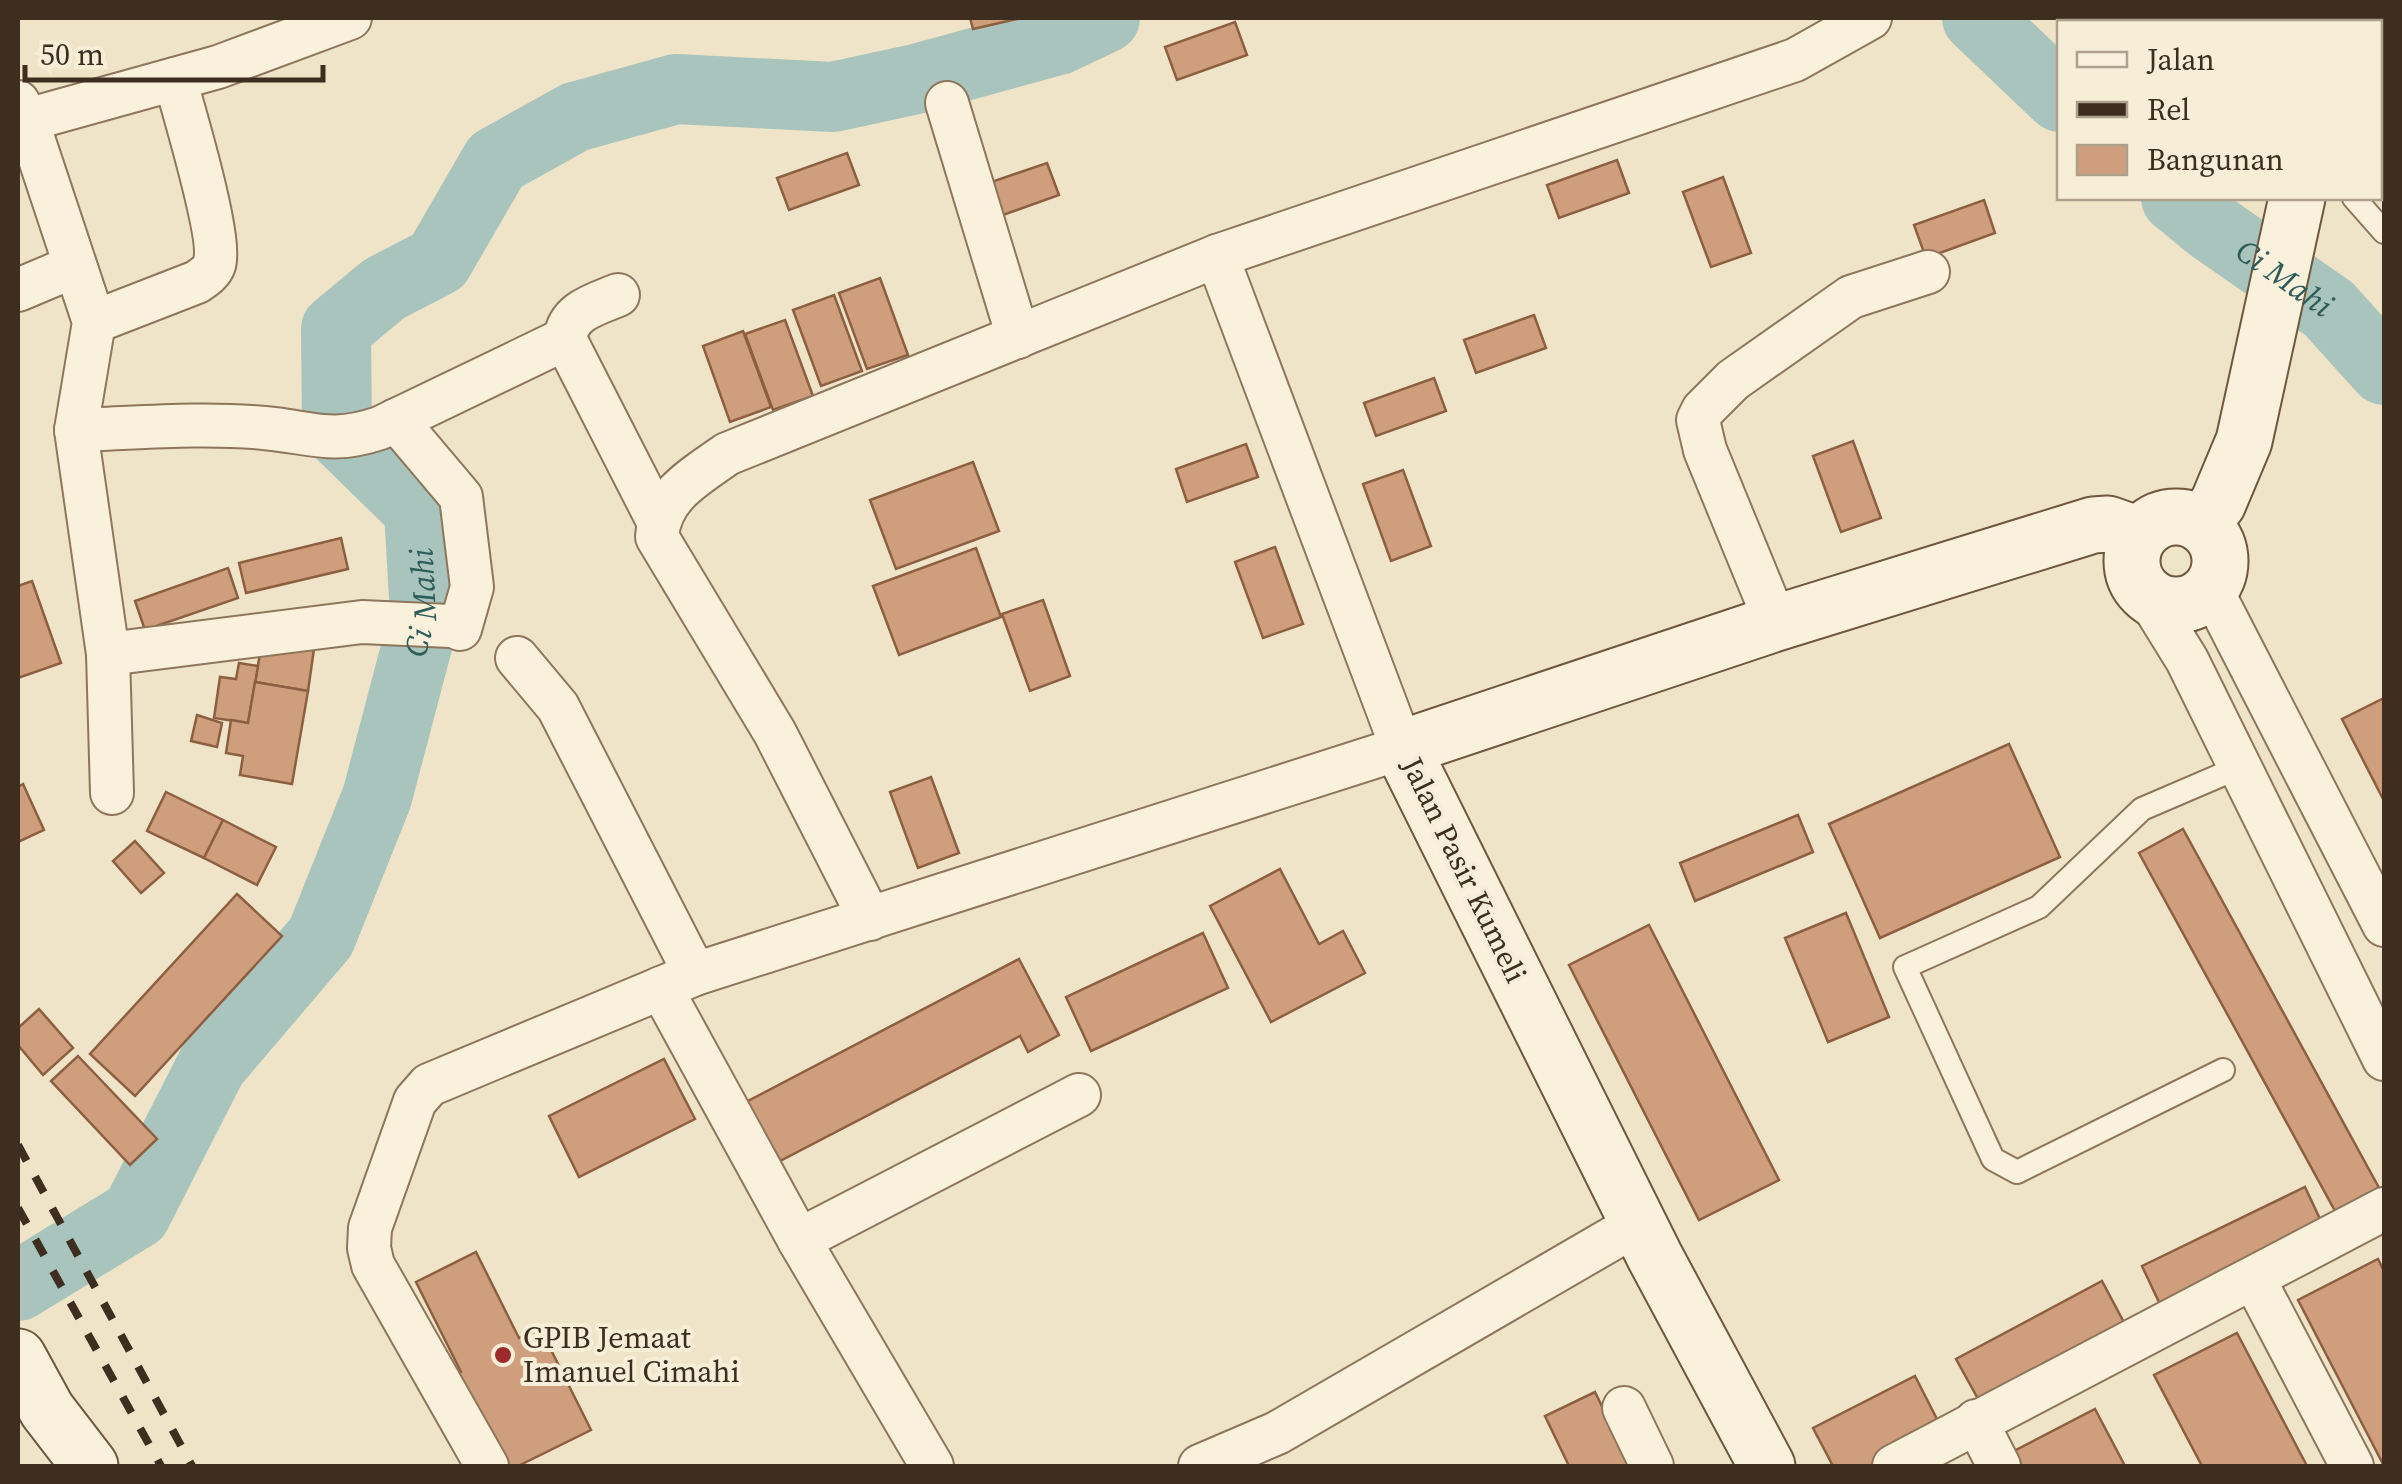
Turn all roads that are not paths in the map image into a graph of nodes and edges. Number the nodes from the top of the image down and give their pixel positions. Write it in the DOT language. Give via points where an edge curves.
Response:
graph roads {
  1 [pos="350,18"];
  2 [pos="1870,18"];
  3 [pos="175,79"];
  4 [pos="947,103"];
  5 [pos="22,111"];
  6 [pos="2296,200"];
  7 [pos="2356,200"];
  8 [pos="2384,232"];
  9 [pos="1217,256"];
  10 [pos="75,266"];
  11 [pos="1928,272"];
  12 [pos="18,290"];
  13 [pos="618,296"];
  14 [pos="94,322"];
  15 [pos="1018,337"];
  16 [pos="564,339"];
  17 [pos="388,424"];
  18 [pos="76,430"];
  19 [pos="658,521"];
  20 [pos="2202,524"];
  21 [pos="2138,534"];
  22 [pos="2212,589"];
  23 [pos="2148,597"];
  24 [pos="1776,623"];
  25 [pos="108,654"];
  26 [pos="518,658"];
  27 [pos="1402,748"];
  28 [pos="2240,767"];
  29 [pos="112,793"];
  30 [pos="870,919"];
  31 [pos="2384,925"];
  32 [pos="678,981"];
  33 [pos="2384,1059"];
  34 [pos="2223,1070"];
  35 [pos="1079,1095"];
  36 [pos="2384,1208"];
  37 [pos="1639,1223"];
  38 [pos="799,1240"];
  39 [pos="2254,1280"];
  40 [pos="18,1356"];
  41 [pos="1624,1408"];
  42 [pos="47,1410"];
  43 [pos="1976,1421"];
  44 [pos="75,1466"];
  45 [pos="90,1466"];
  46 [pos="486,1466"];
  47 [pos="932,1466"];
  48 [pos="1200,1466"];
  49 [pos="1652,1466"];
  50 [pos="1767,1466"];
  51 [pos="1894,1466"];
  52 [pos="1999,1466"];
  53 [pos="2352,1466"];
  1 -- 3 [label="street"];
  2 -- 9 [label="street" via="1794,60"];
  3 -- 5 [label="street"];
  3 -- 14 [label="street" via="216,261 198,282"];
  4 -- 15 [label="street"];
  5 -- 10 [label="street"];
  6 -- 20 [label="street" via="2244,441"];
  7 -- 8 [label="lane"];
  9 -- 15 [label="street"];
  9 -- 27 [label="street"];
  10 -- 12 [label="street"];
  10 -- 14 [label="street"];
  11 -- 24 [label="street" via="1850,297 1734,380 1698,420"];
  13 -- 16 [label="street" via="576,314"];
  14 -- 18 [label="street"];
  15 -- 19 [label="street" via="727,454 684,485"];
  16 -- 17 [label="street"];
  16 -- 19 [label="street"];
  17 -- 18 [label="street" via="352,437 315,438 266,428"];
  17 -- 25 [label="street" via="461,497 472,588 455,628 362,622"];
  18 -- 25 [label="street"];
  19 -- 30 [label="street" via="657,538 776,733"];
  20 -- 21 [label="street" via="2180,516 2157,519"];
  20 -- 22 [label="street" via="2217,543 2221,566"];
  21 -- 23 [label="street" via="2131,556 2134,579"];
  21 -- 24 [label="street, Jalan Pasir Kumeli" via="2093,525"];
  22 -- 23 [label="street" via="2194,603 2170,606"];
  22 -- 31 [label="street"];
  23 -- 28 [label="street"];
  24 -- 27 [label="street, Jalan Pasir Kumeli"];
  25 -- 29 [label="street"];
  26 -- 32 [label="street" via="558,708"];
  27 -- 30 [label="street"];
  27 -- 37 [label="street, Jalan Pasir Kumeli"];
  28 -- 33 [label="street"];
  28 -- 34 [label="lane" via="2130,817 2039,907 1905,967 1993,1160 2004,1168 2017,1172"];
  30 -- 32 [label="street"];
  32 -- 38 [label="street"];
  32 -- 46 [label="street" via="429,1085 415,1100 370,1228 372,1265"];
  35 -- 38 [label="street"];
  36 -- 39 [label="street"];
  37 -- 48 [label="street" via="1277,1433"];
  37 -- 50 [label="street, Jalan Pasir Kumeli"];
  38 -- 47 [label="street"];
  39 -- 43 [label="street"];
  39 -- 53 [label="street"];
  40 -- 42 [label="street"];
  41 -- 49 [label="street"];
  42 -- 44 [label="street"];
  42 -- 45 [label="street"];
  43 -- 51 [label="street"];
  43 -- 52 [label="street"];
}
